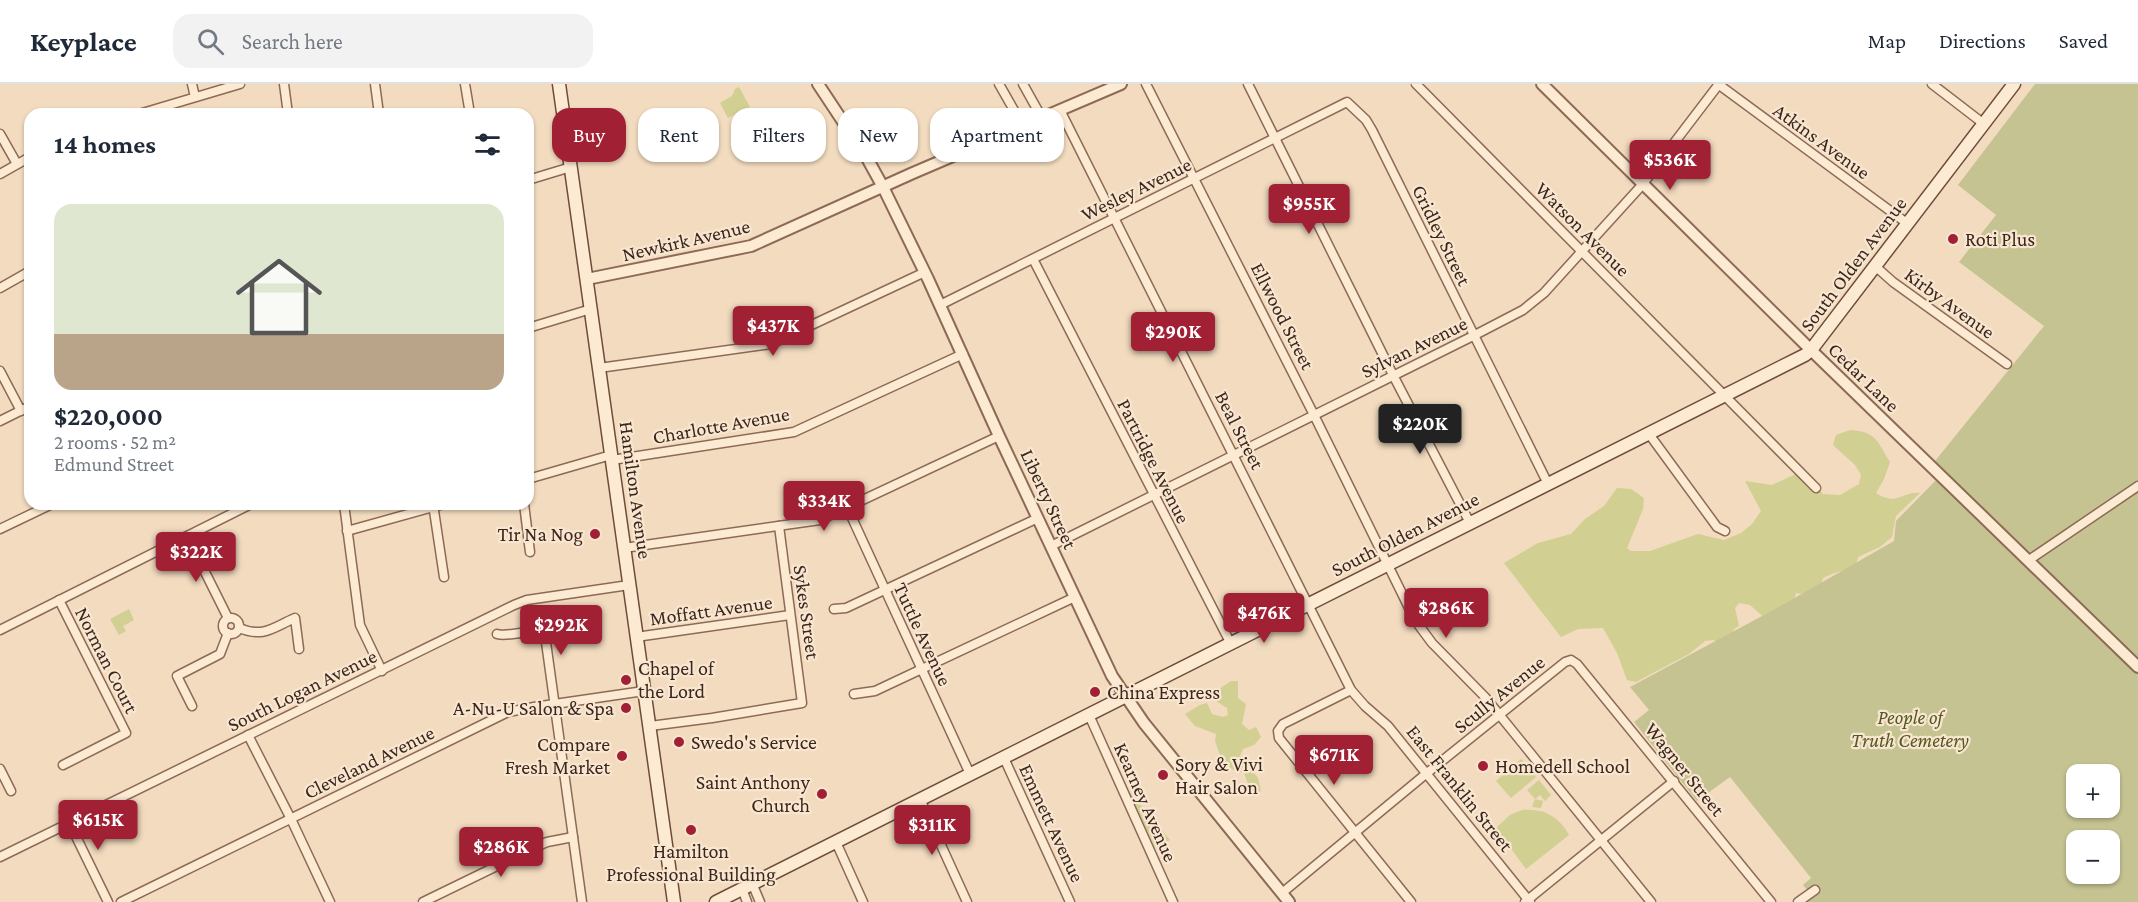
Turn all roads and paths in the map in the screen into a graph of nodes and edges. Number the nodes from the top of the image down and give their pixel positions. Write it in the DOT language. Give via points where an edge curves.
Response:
graph roads {
  1 [pos="192,84"];
  2 [pos="240,84"];
  3 [pos="284,84"];
  4 [pos="375,84"];
  5 [pos="465,84"];
  6 [pos="559,84"];
  7 [pos="818,84"];
  8 [pos="999,84"];
  9 [pos="1023,84"];
  10 [pos="1121,84"];
  11 [pos="1146,84"];
  12 [pos="1248,84"];
  13 [pos="1416,84"];
  14 [pos="1542,84"];
  15 [pos="1718,84"];
  16 [pos="1932,84"];
  17 [pos="2014,84"];
  18 [pos="195,97"];
  19 [pos="1347,102"];
  20 [pos="159,108"];
  21 [pos="287,108"];
  22 [pos="378,108"];
  23 [pos="469,108"];
  24 [pos="1013,108"];
  25 [pos="1036,108"];
  26 [pos="1064,108"];
  27 [pos="1064,118"];
  28 [pos="1984,124"];
  29 [pos="0,135"];
  30 [pos="1276,138"];
  31 [pos="24,160"];
  32 [pos="940,162"];
  33 [pos="17,164"];
  34 [pos="571,167"];
  35 [pos="0,174"];
  36 [pos="534,178"];
  37 [pos="1194,178"];
  38 [pos="1642,185"];
  39 [pos="883,187"];
  40 [pos="1113,217"];
  41 [pos="1908,224"];
  42 [pos="1582,251"];
  43 [pos="1033,259"];
  44 [pos="1875,266"];
  45 [pos="925,273"];
  46 [pos="24,275"];
  47 [pos="587,279"];
  48 [pos="0,288"];
  49 [pos="940,305"];
  50 [pos="591,309"];
  51 [pos="534,326"];
  52 [pos="1473,336"];
  53 [pos="1811,350"];
  54 [pos="963,354"];
  55 [pos="2007,364"];
  56 [pos="599,368"];
  57 [pos="0,371"];
  58 [pos="1393,375"];
  59 [pos="1726,396"];
  60 [pos="24,409"];
  61 [pos="21,411"];
  62 [pos="1314,415"];
  63 [pos="0,421"];
  64 [pos="1648,434"];
  65 [pos="999,436"];
  66 [pos="1234,455"];
  67 [pos="612,458"];
  68 [pos="534,478"];
  69 [pos="1548,484"];
  70 [pos="2138,486"];
  71 [pos="1816,488"];
  72 [pos="1153,495"];
  73 [pos="847,507"];
  74 [pos="40,510"];
  75 [pos="239,510"];
  76 [pos="345,510"];
  77 [pos="420,510"];
  78 [pos="435,510"];
  79 [pos="525,510"];
  80 [pos="1038,518"];
  81 [pos="1470,523"];
  82 [pos="779,526"];
  83 [pos="0,529"];
  84 [pos="347,531"];
  85 [pos="1725,531"];
  86 [pos="187,536"];
  87 [pos="1051,546"];
  88 [pos="624,548"];
  89 [pos="531,552"];
  90 [pos="2029,560"];
  91 [pos="1389,564"];
  92 [pos="444,577"];
  93 [pos="629,585"];
  94 [pos="885,589"];
  95 [pos="1075,597"];
  96 [pos="59,600"];
  97 [pos="1309,605"];
  98 [pos="834,609"];
  99 [pos="790,615"];
  100 [pos="228,618"];
  101 [pos="239,628"];
  102 [pos="0,630"];
  103 [pos="228,633"];
  104 [pos="497,634"];
  105 [pos="636,637"];
  106 [pos="1231,644"];
  107 [pos="299,649"];
  108 [pos="1571,660"];
  109 [pos="2138,667"];
  110 [pos="921,669"];
  111 [pos="382,671"];
  112 [pos="1351,690"];
  113 [pos="644,691"];
  114 [pos="854,694"];
  115 [pos="1126,697"];
  116 [pos="554,704"];
  117 [pos="192,706"];
  118 [pos="1499,715"];
  119 [pos="1089,716"];
  120 [pos="650,726"];
  121 [pos="248,735"];
  122 [pos="1004,758"];
  123 [pos="63,765"];
  124 [pos="0,769"];
  125 [pos="1427,773"];
  126 [pos="970,774"];
  127 [pos="1674,781"];
  128 [pos="10,791"];
  129 [pos="920,799"];
  130 [pos="64,812"];
  131 [pos="291,819"];
  132 [pos="70,823"];
  133 [pos="1355,832"];
  134 [pos="573,837"];
  135 [pos="1600,840"];
  136 [pos="836,842"];
  137 [pos="0,857"];
  138 [pos="747,886"];
  139 [pos="1815,890"];
  140 [pos="1282,892"];
  141 [pos="1528,901"];
  142 [pos="108,902"];
  143 [pos="121,902"];
  144 [pos="330,902"];
  145 [pos="423,902"];
  146 [pos="582,902"];
  147 [pos="674,902"];
  148 [pos="716,902"];
  149 [pos="747,902"];
  150 [pos="760,902"];
  151 [pos="863,902"];
  152 [pos="967,902"];
  153 [pos="1070,902"];
  154 [pos="1173,902"];
  155 [pos="1290,902"];
  156 [pos="1411,902"];
  157 [pos="1651,902"];
  158 [pos="1771,902"];
  159 [pos="1798,902"];
  1 -- 18 [label="street"];
  2 -- 18 [label="street"];
  3 -- 21 [label="street"];
  4 -- 22 [label="street"];
  5 -- 23 [label="street"];
  6 -- 34 [label="main road, Hamilton Avenue"];
  7 -- 39 [label="street, Liberty Street"];
  8 -- 24 [label="street"];
  9 -- 25 [label="street"];
  10 -- 26 [label="street, Newkirk Avenue"];
  11 -- 37 [label="street, Ellwood Street"];
  12 -- 30 [label="street"];
  13 -- 42 [label="street, Watson Avenue"];
  14 -- 38 [label="street, Cedar Lane"];
  15 -- 38 [label="street, Sylvan Avenue"];
  15 -- 41 [label="street, Atkins Avenue"];
  16 -- 28 [label="street"];
  17 -- 28 [label="main road, South Olden Avenue"];
  18 -- 20 [label="street"];
  19 -- 30 [label="street, Wesley Avenue"];
  19 -- 52 [label="street, Gridley Street" via="1371,130"];
  27 -- 40 [label="street, Beal Street"];
  28 -- 41 [label="main road, South Olden Avenue"];
  29 -- 33 [label="street"];
  30 -- 37 [label="street, Wesley Avenue"];
  30 -- 58 [label="street"];
  31 -- 33 [label="street"];
  32 -- 39 [label="street, Newkirk Avenue"];
  33 -- 35 [label="street"];
  34 -- 36 [label="street"];
  34 -- 47 [label="main road, Hamilton Avenue"];
  37 -- 40 [label="street, Wesley Avenue"];
  37 -- 62 [label="street, Ellwood Street"];
  38 -- 42 [label="street, Sylvan Avenue"];
  38 -- 53 [label="street, Cedar Lane"];
  39 -- 45 [label="street, Liberty Street"];
  39 -- 47 [label="street, Newkirk Avenue" via="751,246"];
  40 -- 43 [label="street, Wesley Avenue"];
  40 -- 66 [label="street, Beal Street"];
  41 -- 44 [label="main road, South Olden Avenue"];
  42 -- 52 [label="street, Sylvan Avenue" via="1534,302"];
  42 -- 59 [label="street, Watson Avenue"];
  43 -- 49 [label="street, Wesley Avenue"];
  43 -- 72 [label="street, Partridge Avenue"];
  44 -- 53 [label="main road, South Olden Avenue"];
  44 -- 55 [label="street, Kirby Avenue"];
  45 -- 49 [label="street, Liberty Street"];
  45 -- 56 [label="street" via="771,344"];
  46 -- 48 [label="street"];
  47 -- 50 [label="main road, Hamilton Avenue"];
  49 -- 54 [label="street, Liberty Street"];
  50 -- 51 [label="street"];
  50 -- 56 [label="main road, Hamilton Avenue"];
  52 -- 58 [label="street, Sylvan Avenue"];
  52 -- 69 [label="street, Gridley Street"];
  53 -- 59 [label="main road, South Olden Avenue"];
  53 -- 90 [label="street, Cedar Lane"];
  54 -- 65 [label="street, Liberty Street"];
  54 -- 67 [label="street, Charlotte Avenue" via="794,432"];
  56 -- 67 [label="main road, Hamilton Avenue"];
  57 -- 61 [label="street"];
  58 -- 62 [label="street, Sylvan Avenue"];
  58 -- 81 [label="street"];
  59 -- 64 [label="main road, South Olden Avenue"];
  59 -- 71 [label="street, Watson Avenue"];
  60 -- 61 [label="street"];
  61 -- 63 [label="street"];
  62 -- 66 [label="street, Sylvan Avenue"];
  62 -- 91 [label="street, Ellwood Street"];
  64 -- 69 [label="main road, South Olden Avenue"];
  64 -- 85 [label="street"];
  65 -- 73 [label="street"];
  65 -- 80 [label="street, Liberty Street"];
  66 -- 72 [label="street, Sylvan Avenue"];
  66 -- 97 [label="street, Beal Street"];
  67 -- 68 [label="street, Charlotte Avenue"];
  67 -- 88 [label="main road, Hamilton Avenue"];
  69 -- 81 [label="main road, South Olden Avenue"];
  70 -- 90 [label="street"];
  72 -- 87 [label="street, Sylvan Avenue"];
  72 -- 106 [label="street, Partridge Avenue"];
  73 -- 82 [label="street" via="820,520"];
  73 -- 94 [label="street, Tuttle Avenue"];
  74 -- 83 [label="street"];
  75 -- 86 [label="street"];
  76 -- 84 [label="street"];
  77 -- 84 [label="street"];
  78 -- 92 [label="street"];
  79 -- 89 [label="street"];
  80 -- 87 [label="street, Liberty Street"];
  80 -- 94 [label="street"];
  81 -- 91 [label="main road, South Olden Avenue"];
  82 -- 88 [label="street"];
  82 -- 99 [label="street, Sykes Street"];
  84 -- 111 [label="street" via="361,630"];
  86 -- 96 [label="street"];
  86 -- 100 [label="street"];
  87 -- 95 [label="street, Liberty Street"];
  88 -- 93 [label="main road, Hamilton Avenue"];
  90 -- 109 [label="street, Cedar Lane"];
  91 -- 97 [label="main road, South Olden Avenue"];
  91 -- 118 [label="street, Ellwood Street" via="1423,633"];
  93 -- 105 [label="main road, Hamilton Avenue"];
  93 -- 111 [label="street, South Logan Avenue" via="527,600"];
  94 -- 98 [label="street" via="846,608"];
  94 -- 110 [label="street, Tuttle Avenue"];
  95 -- 110 [label="street"];
  95 -- 115 [label="street, Liberty Street"];
  96 -- 102 [label="street"];
  96 -- 123 [label="street, Norman Court" via="126,733"];
  97 -- 106 [label="main road, South Olden Avenue"];
  97 -- 112 [label="street, East Franklin Street"];
  99 -- 105 [label="street, Moffatt Avenue"];
  99 -- 120 [label="street, Sykes Street" via="802,702"];
  100 -- 101 [label="street" via="237,620"];
  100 -- 103 [label="street" via="223,626"];
  101 -- 103 [label="street"];
  101 -- 107 [label="street" via="261,633 296,618"];
  103 -- 117 [label="street" via="220,654 177,676"];
  104 -- 116 [label="street" via="538,631 545,635"];
  105 -- 113 [label="main road, Hamilton Avenue"];
  106 -- 115 [label="main road, South Olden Avenue"];
  108 -- 118 [label="street, Scully Avenue"];
  108 -- 127 [label="street, Wagner Street"];
  110 -- 114 [label="street" via="875,691"];
  110 -- 126 [label="street, Tuttle Avenue"];
  111 -- 121 [label="street, South Logan Avenue"];
  112 -- 125 [label="street, East Franklin Street"];
  112 -- 133 [label="street" via="1283,724 1278,731 1284,745"];
  113 -- 116 [label="street, Cleveland Avenue"];
  113 -- 120 [label="main road, Hamilton Avenue"];
  115 -- 119 [label="main road, South Olden Avenue"];
  115 -- 140 [label="street, Liberty Street"];
  116 -- 131 [label="street, Cleveland Avenue" via="508,712"];
  116 -- 134 [label="street"];
  118 -- 125 [label="street, Scully Avenue"];
  118 -- 135 [label="street, Ellwood Street"];
  119 -- 122 [label="main road, South Olden Avenue"];
  119 -- 154 [label="street, Kearney Avenue"];
  120 -- 147 [label="main road, Hamilton Avenue"];
  121 -- 131 [label="street"];
  121 -- 132 [label="street, South Logan Avenue"];
  122 -- 126 [label="main road, South Olden Avenue"];
  122 -- 153 [label="street, Emmett Avenue"];
  124 -- 128 [label="street"];
  125 -- 133 [label="street, Scully Avenue"];
  125 -- 141 [label="street, East Franklin Street"];
  126 -- 129 [label="main road, South Olden Avenue"];
  127 -- 135 [label="street"];
  127 -- 158 [label="street, Wagner Street"];
  129 -- 136 [label="main road, South Olden Avenue"];
  129 -- 152 [label="street"];
  130 -- 132 [label="street"];
  131 -- 143 [label="street, Cleveland Avenue"];
  131 -- 144 [label="street"];
  132 -- 137 [label="street, South Logan Avenue"];
  132 -- 142 [label="street"];
  133 -- 140 [label="street, Scully Avenue"];
  133 -- 156 [label="street"];
  134 -- 145 [label="street" via="537,846"];
  134 -- 146 [label="street"];
  135 -- 141 [label="street"];
  135 -- 157 [label="street, Ellwood Street"];
  136 -- 138 [label="main road, South Olden Avenue"];
  136 -- 151 [label="street"];
  138 -- 148 [label="main road, South Olden Avenue"];
  138 -- 149 [label="street"];
  138 -- 150 [label="street"];
  139 -- 159 [label="street"];
  140 -- 155 [label="street, Liberty Street"];
}
